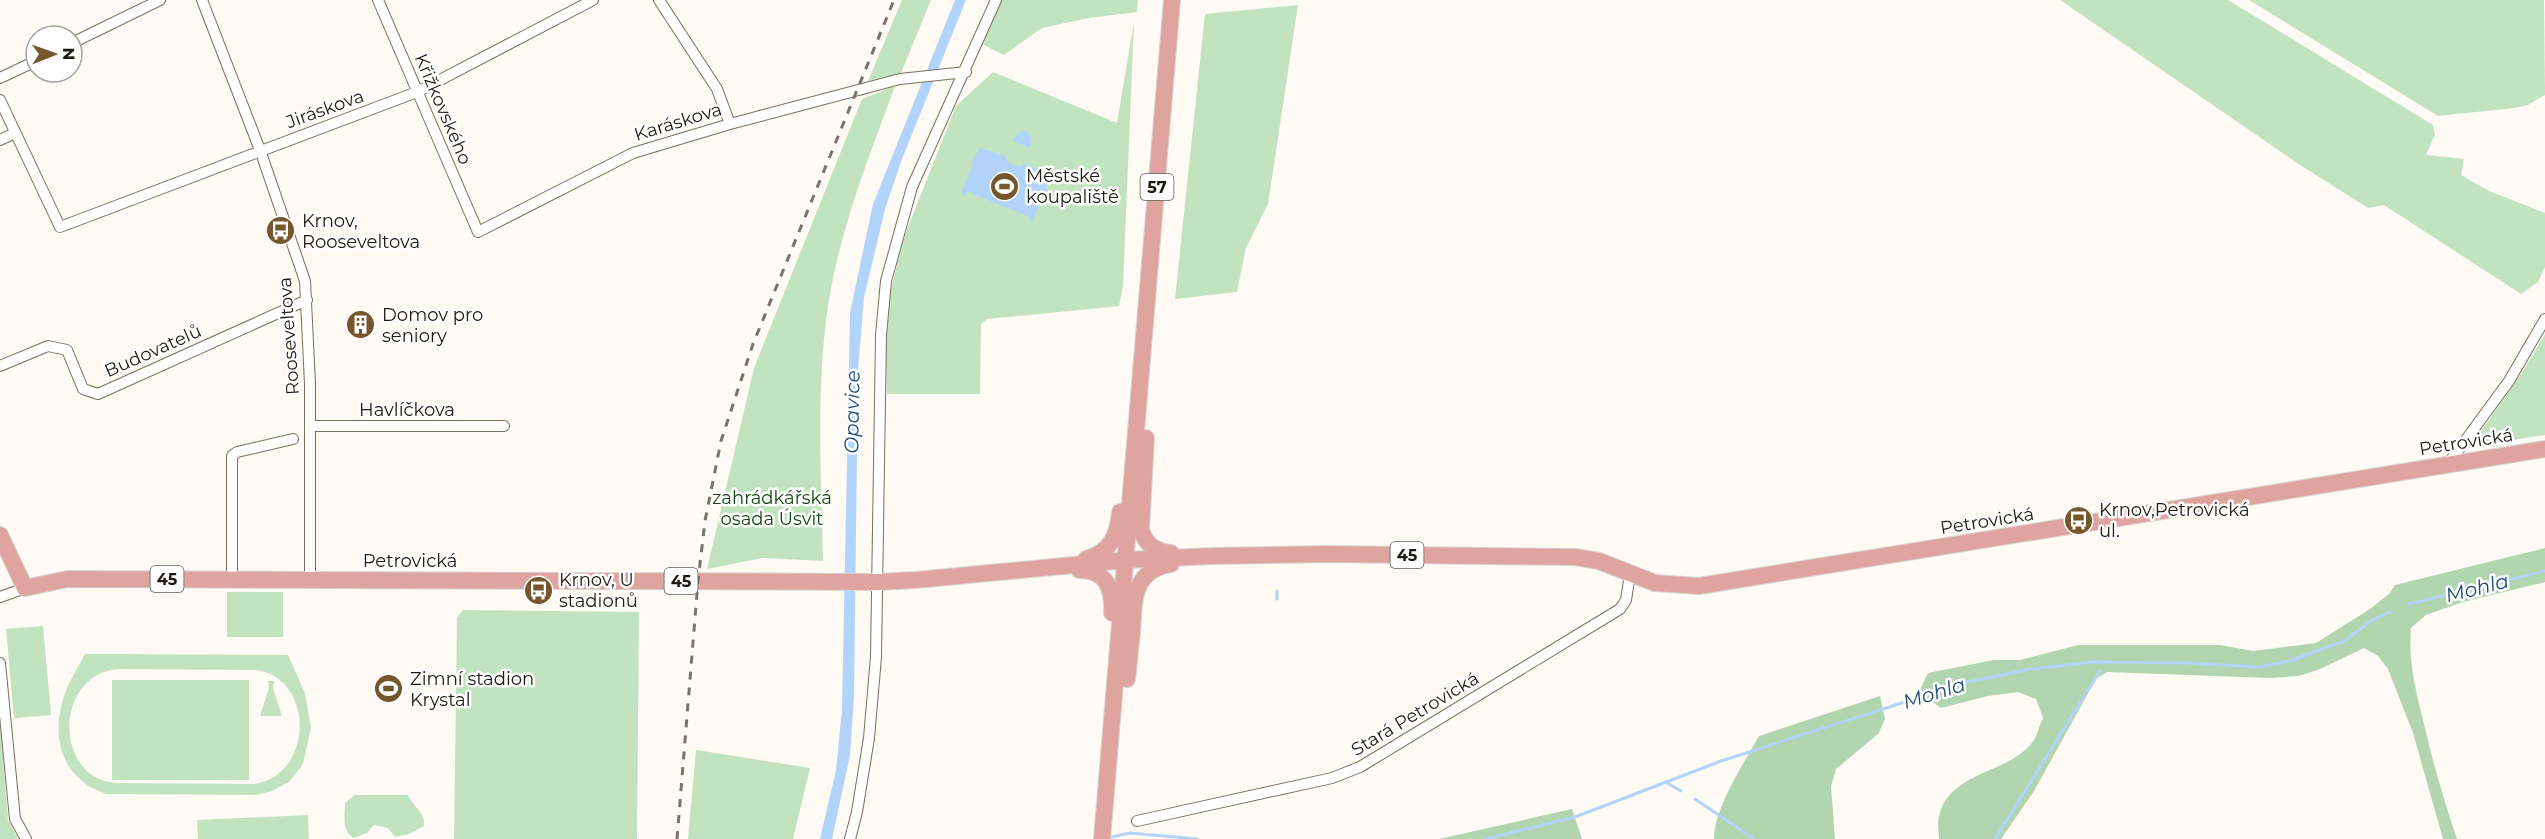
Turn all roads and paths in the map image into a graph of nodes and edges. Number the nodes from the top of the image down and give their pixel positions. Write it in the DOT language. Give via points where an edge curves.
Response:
graph roads {
  1 [pos="160,0"];
  2 [pos="202,0"];
  3 [pos="378,0"];
  4 [pos="593,0"];
  5 [pos="659,0"];
  6 [pos="996,0"];
  7 [pos="1172,0"];
  8 [pos="84,37"];
  9 [pos="24,67"];
  10 [pos="966,72"];
  11 [pos="0,78"];
  12 [pos="417,92"];
  13 [pos="0,100"];
  14 [pos="730,123"];
  15 [pos="15,133"];
  16 [pos="0,140"];
  17 [pos="260,150"];
  18 [pos="478,232"];
  19 [pos="307,300"];
  20 [pos="2545,319"];
  21 [pos="0,366"];
  22 [pos="1141,374"];
  23 [pos="310,426"];
  24 [pos="504,426"];
  25 [pos="293,440"];
  26 [pos="2545,449"];
  27 [pos="2448,464"];
  28 [pos="0,535"];
  29 [pos="1213,556"];
  30 [pos="1126,560"];
  31 [pos="1040,568"];
  32 [pos="1630,574"];
  33 [pos="232,579"];
  34 [pos="310,580"];
  35 [pos="876,582"];
  36 [pos="25,588"];
  37 [pos="0,597"];
  38 [pos="0,663"];
  39 [pos="1108,769"];
  40 [pos="1137,821"];
  41 [pos="1103,833"];
  42 [pos="26,839"];
  43 [pos="850,839"];
  1 -- 8 [label="street"];
  2 -- 17 [label="street, Rooseveltova"];
  3 -- 12 [label="street, Křižkovského"];
  4 -- 12 [label="street, Jiráskova"];
  5 -- 14 [label="street" via="717,89"];
  6 -- 10 [label="street"];
  7 -- 22 [label="main road, 57"];
  9 -- 11 [label="street"];
  10 -- 14 [label="street, Karáskova" via="900,79"];
  10 -- 35 [label="street" via="912,188 886,281 879,387"];
  12 -- 17 [label="street, Jiráskova"];
  12 -- 18 [label="street, Křižkovského"];
  13 -- 15 [label="street"];
  14 -- 18 [label="street, Karáskova" via="633,153"];
  15 -- 16 [label="street"];
  15 -- 17 [label="street, Jiráskova" via="60,227"];
  17 -- 19 [label="street, Rooseveltova" via="305,281"];
  19 -- 21 [label="street, Budovatelů" via="98,394 82,389 67,350 48,346"];
  19 -- 23 [label="street, Rooseveltova"];
  20 -- 27 [label="street" via="2509,381"];
  22 -- 29 [label="main road" via="1146,451 1143,535 1162,552"];
  22 -- 30 [label="main road, 57"];
  22 -- 31 [label="main road" via="1114,539 1093,557"];
  23 -- 24 [label="street, Havlíčkova"];
  23 -- 34 [label="street, Rooseveltova"];
  25 -- 33 [label="street" via="232,456"];
  26 -- 27 [label="main road, Petrovická / 45"];
  27 -- 32 [label="main road, Petrovická / 45" via="1699,586 1655,583"];
  28 -- 36 [label="main road"];
  29 -- 30 [label="main road, 45"];
  29 -- 32 [label="main road, 45" via="1575,557 1599,561"];
  29 -- 39 [label="main road" via="1159,566 1137,586 1126,692"];
  30 -- 31 [label="main road, 45"];
  30 -- 39 [label="main road, 57"];
  31 -- 35 [label="main road, 45"];
  31 -- 39 [label="main road" via="1091,571 1104,578 1111,589"];
  32 -- 40 [label="street, Stará Petrovická" via="1626,600 1620,609 1360,767 1332,778"];
  33 -- 34 [label="main road, Petrovická / 45"];
  33 -- 36 [label="main road, Petrovická / 45" via="67,579"];
  34 -- 35 [label="main road, Petrovická / 45"];
  35 -- 43 [label="street" via="869,738"];
  36 -- 37 [label="street, Petrovická"];
  38 -- 42 [label="street" via="15,819"];
  39 -- 41 [label="main road, 57"];
}
